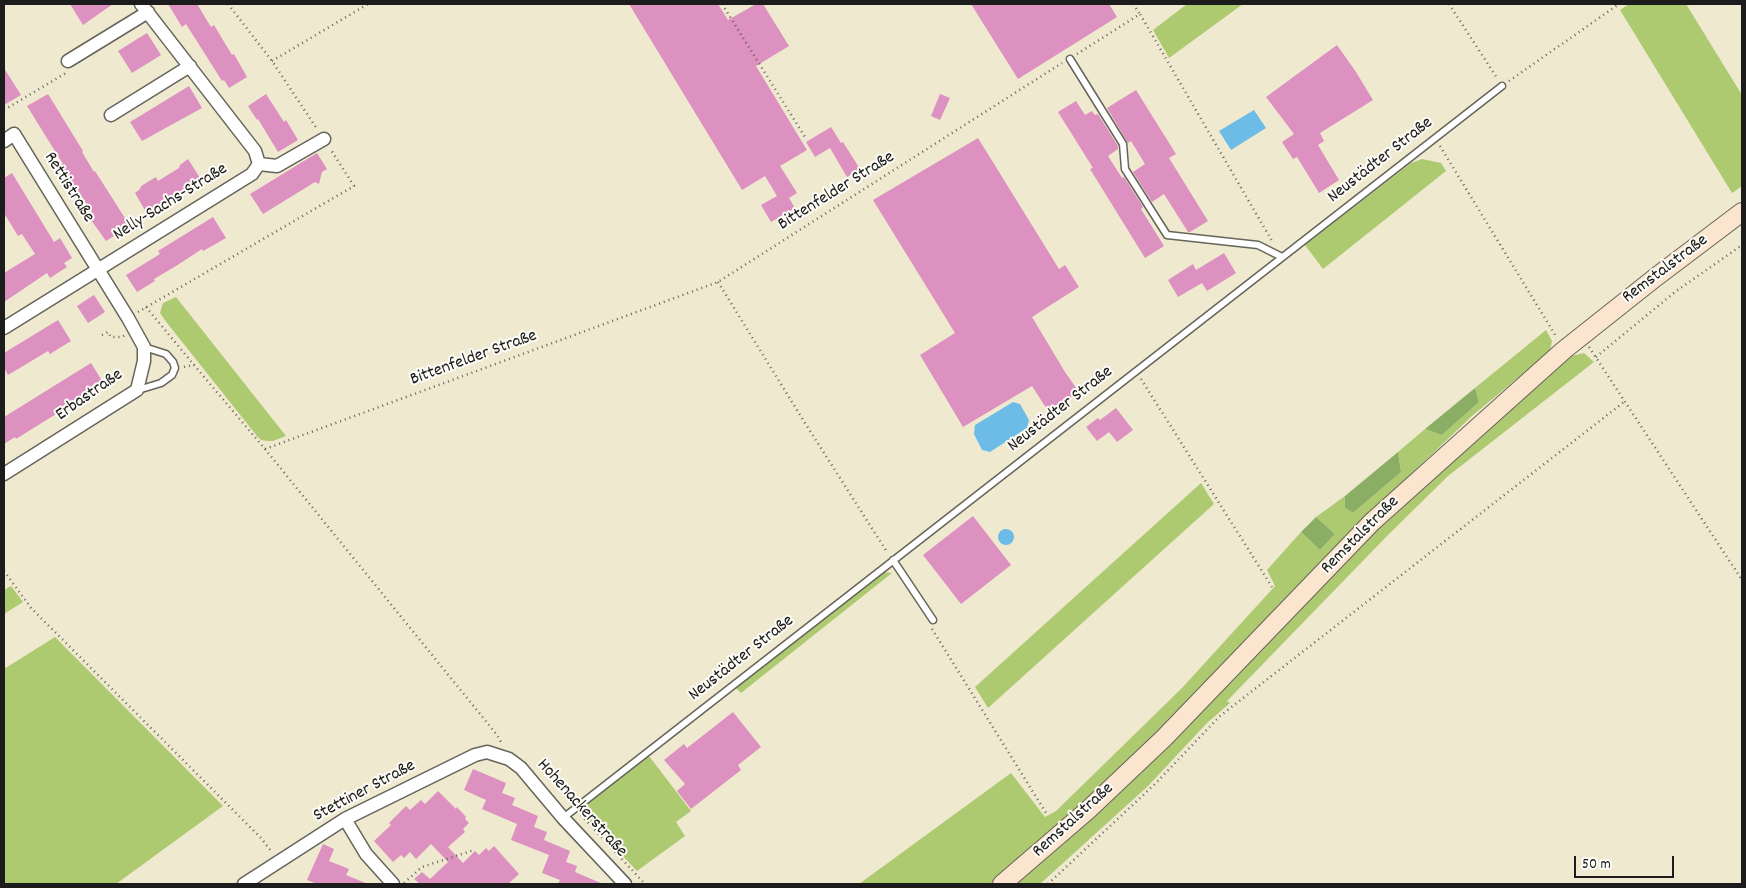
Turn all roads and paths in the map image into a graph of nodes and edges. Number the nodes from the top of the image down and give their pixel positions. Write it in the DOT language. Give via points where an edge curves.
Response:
graph roads {
  1 [pos="228,4"];
  2 [pos="368,4"];
  3 [pos="722,4"];
  4 [pos="1133,4"];
  5 [pos="1450,4"];
  6 [pos="1619,4"];
  7 [pos="144,8"];
  8 [pos="1140,14"];
  9 [pos="1070,59"];
  10 [pos="68,61"];
  11 [pos="272,61"];
  12 [pos="190,66"];
  13 [pos="1502,86"];
  14 [pos="4,110"];
  15 [pos="111,115"];
  16 [pos="805,137"];
  17 [pos="1435,138"];
  18 [pos="324,139"];
  19 [pos="4,140"];
  20 [pos="259,164"];
  21 [pos="1742,212"];
  22 [pos="1742,245"];
  23 [pos="1282,257"];
  24 [pos="98,269"];
  25 [pos="718,282"];
  26 [pos="146,307"];
  27 [pos="128,318"];
  28 [pos="4,328"];
  29 [pos="135,330"];
  30 [pos="102,335"];
  31 [pos="144,347"];
  32 [pos="1564,350"];
  33 [pos="194,365"];
  34 [pos="175,368"];
  35 [pos="1136,371"];
  36 [pos="137,390"];
  37 [pos="1624,402"];
  38 [pos="265,449"];
  39 [pos="4,474"];
  40 [pos="893,560"];
  41 [pos="4,571"];
  42 [pos="1742,580"];
  43 [pos="1272,586"];
  44 [pos="933,620"];
  45 [pos="509,759"];
  46 [pos="574,809"];
  47 [pos="1046,813"];
  48 [pos="562,818"];
  49 [pos="345,819"];
  50 [pos="474,850"];
  51 [pos="279,861"];
  52 [pos="244,884"];
  53 [pos="393,884"];
  54 [pos="403,884"];
  55 [pos="625,884"];
  56 [pos="646,884"];
  57 [pos="1002,884"];
  58 [pos="1048,884"];
  1 -- 11 [label="path"];
  2 -- 11 [label="path"];
  3 -- 16 [label="path"];
  4 -- 8 [label="path"];
  5 -- 13 [label="path"];
  6 -- 13 [label="path"];
  7 -- 10 [label="street"];
  7 -- 12 [label="street"];
  8 -- 9 [label="path, Bittenfelder Straße"];
  8 -- 23 [label="path"];
  9 -- 23 [label="lane" via="1124,144 1125,169 1167,235 1258,245"];
  9 -- 25 [label="path, Bittenfelder Straße"];
  10 -- 14 [label="path" via="69,71"];
  11 -- 18 [label="path"];
  12 -- 15 [label="street"];
  12 -- 20 [label="street" via="255,151"];
  13 -- 17 [label="lane, Neustädter Straße"];
  17 -- 23 [label="lane, Neustädter Straße"];
  17 -- 32 [label="path"];
  18 -- 20 [label="street" via="277,166"];
  18 -- 26 [label="path" via="354,186"];
  19 -- 24 [label="street, Rettistraße" via="14,134"];
  20 -- 24 [label="street, Nelly-Sachs-Straße" via="252,174"];
  21 -- 32 [label="street, Remstalstraße"];
  22 -- 37 [label="path" via="1675,292 1596,357"];
  23 -- 35 [label="lane, Neustädter Straße"];
  24 -- 27 [label="street"];
  24 -- 28 [label="street, Nelly-Sachs-Straße"];
  25 -- 38 [label="path, Bittenfelder Straße"];
  25 -- 40 [label="path"];
  26 -- 27 [label="path"];
  26 -- 33 [label="path"];
  27 -- 29 [label="street"];
  29 -- 30 [label="path" via="122,337 111,336 108,332"];
  29 -- 31 [label="street"];
  31 -- 34 [label="lane" via="166,354"];
  31 -- 36 [label="street, Erbastraße"];
  32 -- 57 [label="street, Remstalstraße" via="1372,522 1164,738 1088,810"];
  33 -- 34 [label="path"];
  33 -- 38 [label="path"];
  34 -- 36 [label="lane" via="172,375 161,383"];
  35 -- 40 [label="lane, Neustädter Straße"];
  35 -- 43 [label="path"];
  36 -- 39 [label="street, Erbastraße"];
  37 -- 42 [label="path"];
  37 -- 58 [label="path" via="1220,716 1154,785"];
  38 -- 45 [label="path" via="497,735"];
  40 -- 44 [label="lane"];
  40 -- 46 [label="lane, Neustädter Straße"];
  41 -- 51 [label="path" via="31,608 261,838"];
  44 -- 47 [label="path" via="932,628"];
  45 -- 48 [label="street, Hohenackerstraße" via="521,768"];
  45 -- 49 [label="street, Stettiner Straße" via="488,752 475,755"];
  46 -- 48 [label="lane, Neustädter Straße"];
  46 -- 56 [label="path"];
  48 -- 55 [label="street, Hohenackerstraße"];
  49 -- 51 [label="street, Stettiner Straße"];
  49 -- 53 [label="street" via="366,854"];
  50 -- 54 [label="path" via="422,867"];
  51 -- 52 [label="street, Stettiner Straße"];
}
